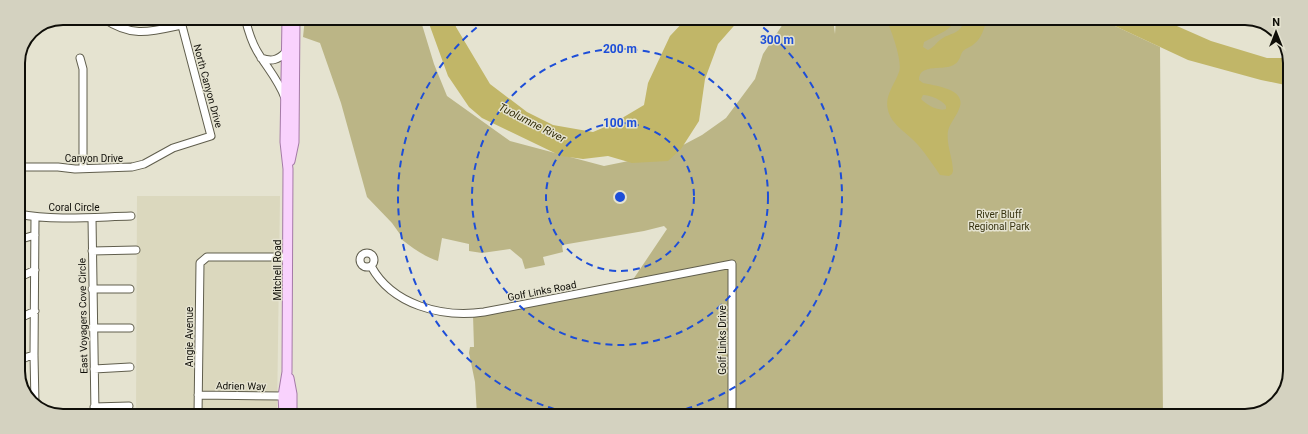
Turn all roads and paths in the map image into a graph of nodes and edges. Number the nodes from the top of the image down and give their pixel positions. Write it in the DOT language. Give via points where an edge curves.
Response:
graph roads {
  1 [pos="115,25"];
  2 [pos="172,25"];
  3 [pos="182,25"];
  4 [pos="247,25"];
  5 [pos="287,25"];
  6 [pos="295,25"];
  7 [pos="286,52"];
  8 [pos="80,58"];
  9 [pos="262,58"];
  10 [pos="285,99"];
  11 [pos="211,136"];
  12 [pos="25,168"];
  13 [pos="83,168"];
  14 [pos="288,169"];
  15 [pos="25,215"];
  16 [pos="131,216"];
  17 [pos="35,217"];
  18 [pos="92,218"];
  19 [pos="35,235"];
  20 [pos="25,238"];
  21 [pos="136,250"];
  22 [pos="92,251"];
  23 [pos="288,257"];
  24 [pos="732,264"];
  25 [pos="370,266"];
  26 [pos="35,270"];
  27 [pos="25,275"];
  28 [pos="92,289"];
  29 [pos="130,289"];
  30 [pos="35,311"];
  31 [pos="25,316"];
  32 [pos="92,328"];
  33 [pos="130,328"];
  34 [pos="34,355"];
  35 [pos="25,357"];
  36 [pos="130,367"];
  37 [pos="94,369"];
  38 [pos="287,372"];
  39 [pos="198,395"];
  40 [pos="35,396"];
  41 [pos="283,396"];
  42 [pos="129,406"];
  43 [pos="94,409"];
  44 [pos="108,409"];
  45 [pos="198,409"];
  46 [pos="284,409"];
  47 [pos="292,409"];
  48 [pos="732,409"];
  1 -- 2 [label="street" via="131,32 151,32"];
  3 -- 11 [label="street, North Canyon Drive"];
  4 -- 9 [label="street" via="253,43"];
  5 -- 7 [label="main road, Mitchell Road"];
  6 -- 14 [label="main road, Mitchell Road" via="294,142"];
  7 -- 9 [label="street" via="273,61"];
  7 -- 10 [label="main road, Mitchell Road"];
  8 -- 13 [label="street" via="83,70"];
  9 -- 10 [label="street" via="280,85"];
  10 -- 14 [label="main road, Mitchell Road"];
  11 -- 13 [label="street, Canyon Drive" via="173,148 144,164 132,167"];
  12 -- 13 [label="street, Canyon Drive"];
  14 -- 23 [label="main road, Mitchell Road"];
  15 -- 17 [label="street, Coral Circle"];
  16 -- 18 [label="street, Coral Circle"];
  17 -- 18 [label="street, Coral Circle"];
  17 -- 19 [label="street"];
  18 -- 22 [label="street, East Voyagers Cove Circle"];
  19 -- 20 [label="street"];
  19 -- 26 [label="street"];
  21 -- 22 [label="street"];
  22 -- 28 [label="street, East Voyagers Cove Circle"];
  23 -- 38 [label="main road, Mitchell Road"];
  23 -- 39 [label="street, Angie Avenue" via="207,257 202,260 199,265"];
  24 -- 25 [label="street, Golf Links Road" via="464,314 436,311 413,303 385,285"];
  24 -- 48 [label="street, Golf Links Drive"];
  26 -- 27 [label="street"];
  26 -- 30 [label="street"];
  28 -- 29 [label="street"];
  28 -- 32 [label="street, East Voyagers Cove Circle"];
  30 -- 31 [label="street"];
  30 -- 34 [label="street"];
  32 -- 33 [label="street"];
  32 -- 37 [label="street, East Voyagers Cove Circle"];
  34 -- 35 [label="street"];
  34 -- 40 [label="street"];
  36 -- 37 [label="street"];
  37 -- 43 [label="street, East Voyagers Cove Circle"];
  38 -- 41 [label="main road, Mitchell Road"];
  38 -- 47 [label="main road, Mitchell Road" via="292,394"];
  39 -- 41 [label="street, Adrien Way"];
  39 -- 45 [label="street, Angie Avenue"];
  41 -- 46 [label="main road, Mitchell Road"];
  42 -- 44 [label="street"];
}
